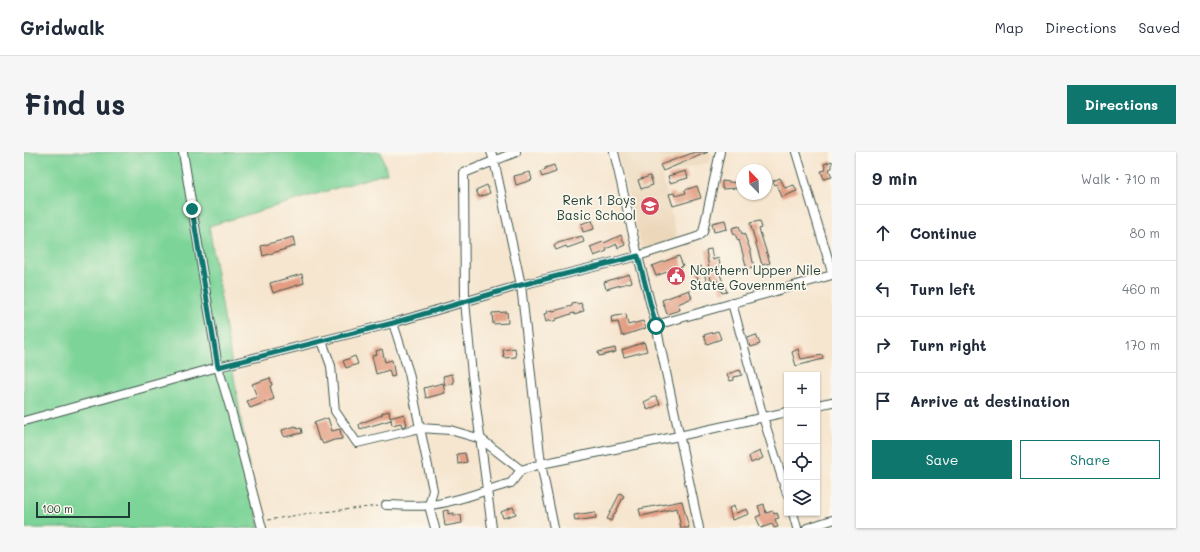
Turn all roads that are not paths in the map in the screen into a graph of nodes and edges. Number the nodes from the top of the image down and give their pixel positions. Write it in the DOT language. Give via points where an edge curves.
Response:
graph roads {
  1 [pos="183,152"];
  2 [pos="516,152"];
  3 [pos="614,152"];
  4 [pos="720,152"];
  5 [pos="796,152"];
  6 [pos="493,156"];
  7 [pos="638,256"];
  8 [pos="832,273"];
  9 [pos="521,285"];
  10 [pos="465,302"];
  11 [pos="732,303"];
  12 [pos="393,323"];
  13 [pos="656,326"];
  14 [pos="322,341"];
  15 [pos="218,367"];
  16 [pos="832,402"];
  17 [pos="820,404"];
  18 [pos="784,413"];
  19 [pos="763,417"];
  20 [pos="24,421"];
  21 [pos="420,428"];
  22 [pos="680,436"];
  23 [pos="481,439"];
  24 [pos="541,464"];
  25 [pos="521,470"];
  26 [pos="784,484"];
  27 [pos="487,489"];
  28 [pos="386,505"];
  29 [pos="429,506"];
  30 [pos="794,516"];
  31 [pos="832,520"];
  32 [pos="261,525"];
  33 [pos="435,528"];
  34 [pos="492,528"];
  35 [pos="554,528"];
  36 [pos="699,528"];
  37 [pos="797,528"];
  38 [pos="807,528"];
  1 -- 15 [label="street"];
  2 -- 6 [label="street"];
  3 -- 7 [label="street"];
  4 -- 7 [label="street" via="703,232 697,237"];
  5 -- 8 [label="street"];
  6 -- 9 [label="street"];
  6 -- 10 [label="street" via="464,173"];
  7 -- 9 [label="street"];
  7 -- 13 [label="street"];
  8 -- 11 [label="street"];
  9 -- 10 [label="street"];
  9 -- 24 [label="street"];
  10 -- 12 [label="street"];
  10 -- 23 [label="street"];
  11 -- 13 [label="street"];
  11 -- 19 [label="street"];
  12 -- 14 [label="street"];
  12 -- 21 [label="street" via="409,373"];
  13 -- 22 [label="street"];
  14 -- 15 [label="street"];
  14 -- 21 [label="street" via="331,366 335,411 357,443"];
  15 -- 20 [label="street"];
  15 -- 32 [label="street"];
  16 -- 17 [label="street"];
  18 -- 19 [label="street"];
  19 -- 22 [label="street"];
  19 -- 26 [label="street"];
  21 -- 23 [label="street" via="450,430"];
  21 -- 29 [label="street" via="433,490"];
  22 -- 24 [label="street"];
  22 -- 36 [label="street"];
  23 -- 25 [label="street"];
  23 -- 27 [label="street"];
  24 -- 25 [label="street"];
  24 -- 35 [label="street"];
  25 -- 27 [label="street" via="511,483"];
  27 -- 29 [label="street"];
  27 -- 34 [label="street"];
  28 -- 29 [label="street"];
  29 -- 33 [label="street"];
  30 -- 37 [label="street"];
  31 -- 38 [label="street"];
}
